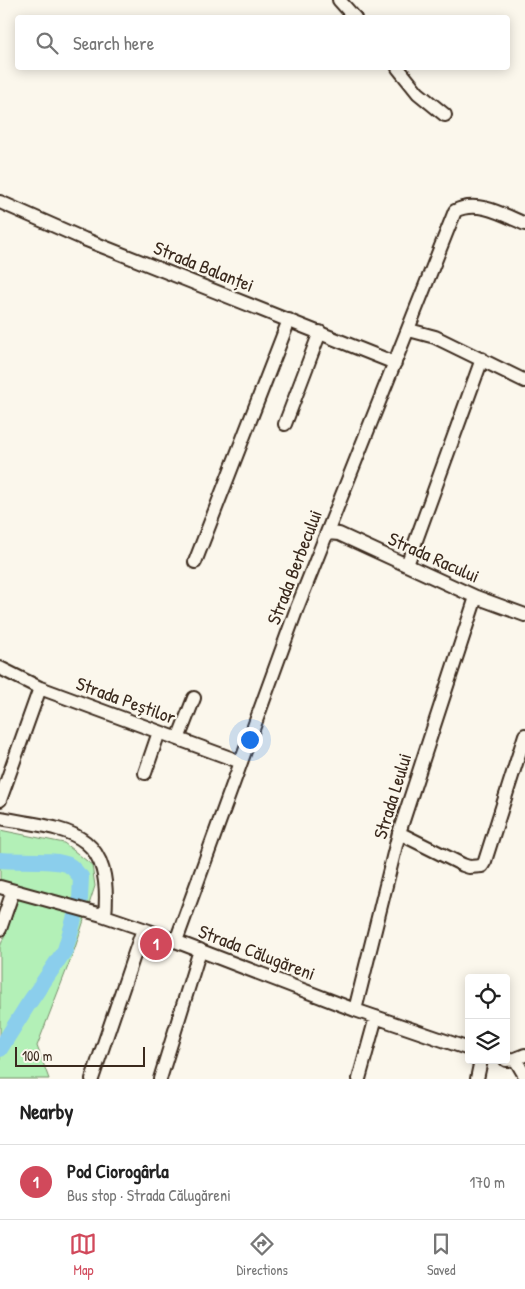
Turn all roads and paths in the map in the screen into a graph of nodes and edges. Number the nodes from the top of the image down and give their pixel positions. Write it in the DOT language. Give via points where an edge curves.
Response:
graph roads {
  1 [pos="339,0"];
  2 [pos="353,15"];
  3 [pos="400,70"];
  4 [pos="445,115"];
  5 [pos="0,202"];
  6 [pos="525,224"];
  7 [pos="417,308"];
  8 [pos="289,320"];
  9 [pos="408,330"];
  10 [pos="320,332"];
  11 [pos="426,335"];
  12 [pos="482,359"];
  13 [pos="395,363"];
  14 [pos="525,381"];
  15 [pos="285,424"];
  16 [pos="328,532"];
  17 [pos="195,562"];
  18 [pos="407,565"];
  19 [pos="476,597"];
  20 [pos="525,615"];
  21 [pos="0,668"];
  22 [pos="40,688"];
  23 [pos="194,698"];
  24 [pos="159,732"];
  25 [pos="525,735"];
  26 [pos="178,739"];
  27 [pos="241,762"];
  28 [pos="145,773"];
  29 [pos="0,800"];
  30 [pos="0,818"];
  31 [pos="399,833"];
  32 [pos="0,887"];
  33 [pos="13,891"];
  34 [pos="103,915"];
  35 [pos="0,929"];
  36 [pos="143,929"];
  37 [pos="176,941"];
  38 [pos="200,950"];
  39 [pos="354,1010"];
  40 [pos="376,1017"];
  41 [pos="465,1048"];
  42 [pos="516,1058"];
  43 [pos="480,1064"];
  44 [pos="525,1076"];
  45 [pos="92,1079"];
  46 [pos="160,1079"];
  47 [pos="359,1079"];
  48 [pos="477,1079"];
  1 -- 2 [label="street"];
  3 -- 4 [label="street" via="418,93"];
  5 -- 8 [label="street, Strada Balanței" via="84,239"];
  6 -- 7 [label="street, Strada Berbecului" via="469,206 455,211"];
  7 -- 9 [label="street, Strada Berbecului"];
  7 -- 11 [label="street"];
  8 -- 10 [label="street, Strada Balanței"];
  8 -- 17 [label="street"];
  9 -- 11 [label="street"];
  9 -- 13 [label="street, Strada Berbecului"];
  10 -- 13 [label="street, Strada Balanței"];
  10 -- 15 [label="street"];
  11 -- 12 [label="street"];
  12 -- 14 [label="street"];
  12 -- 18 [label="street"];
  13 -- 16 [label="street, Strada Berbecului"];
  16 -- 18 [label="street, Strada Racului"];
  16 -- 27 [label="street, Strada Berbecului"];
  18 -- 19 [label="street, Strada Racului"];
  19 -- 20 [label="street, Strada Racului"];
  19 -- 31 [label="street, Strada Leului"];
  21 -- 22 [label="street, Strada Peștilor"];
  22 -- 24 [label="street, Strada Peștilor"];
  22 -- 29 [label="street"];
  23 -- 26 [label="street"];
  24 -- 26 [label="street, Strada Peștilor"];
  24 -- 28 [label="street"];
  25 -- 31 [label="street" via="482,866 463,865"];
  26 -- 27 [label="street, Strada Peștilor"];
  27 -- 37 [label="street, Strada Berbecului"];
  30 -- 34 [label="street" via="51,827 84,840 103,869 106,882"];
  31 -- 39 [label="street, Strada Leului"];
  32 -- 33 [label="street, Strada Călugăreni"];
  33 -- 34 [label="street, Strada Călugăreni"];
  33 -- 35 [label="street"];
  34 -- 36 [label="street, Strada Călugăreni"];
  36 -- 37 [label="street, Strada Călugăreni"];
  36 -- 45 [label="street"];
  37 -- 38 [label="street, Strada Călugăreni"];
  38 -- 39 [label="street, Strada Călugăreni"];
  38 -- 46 [label="street"];
  39 -- 40 [label="street, Strada Călugăreni"];
  40 -- 41 [label="street, Strada Călugăreni"];
  40 -- 47 [label="street"];
  42 -- 44 [label="street"];
  43 -- 48 [label="street"];
}
